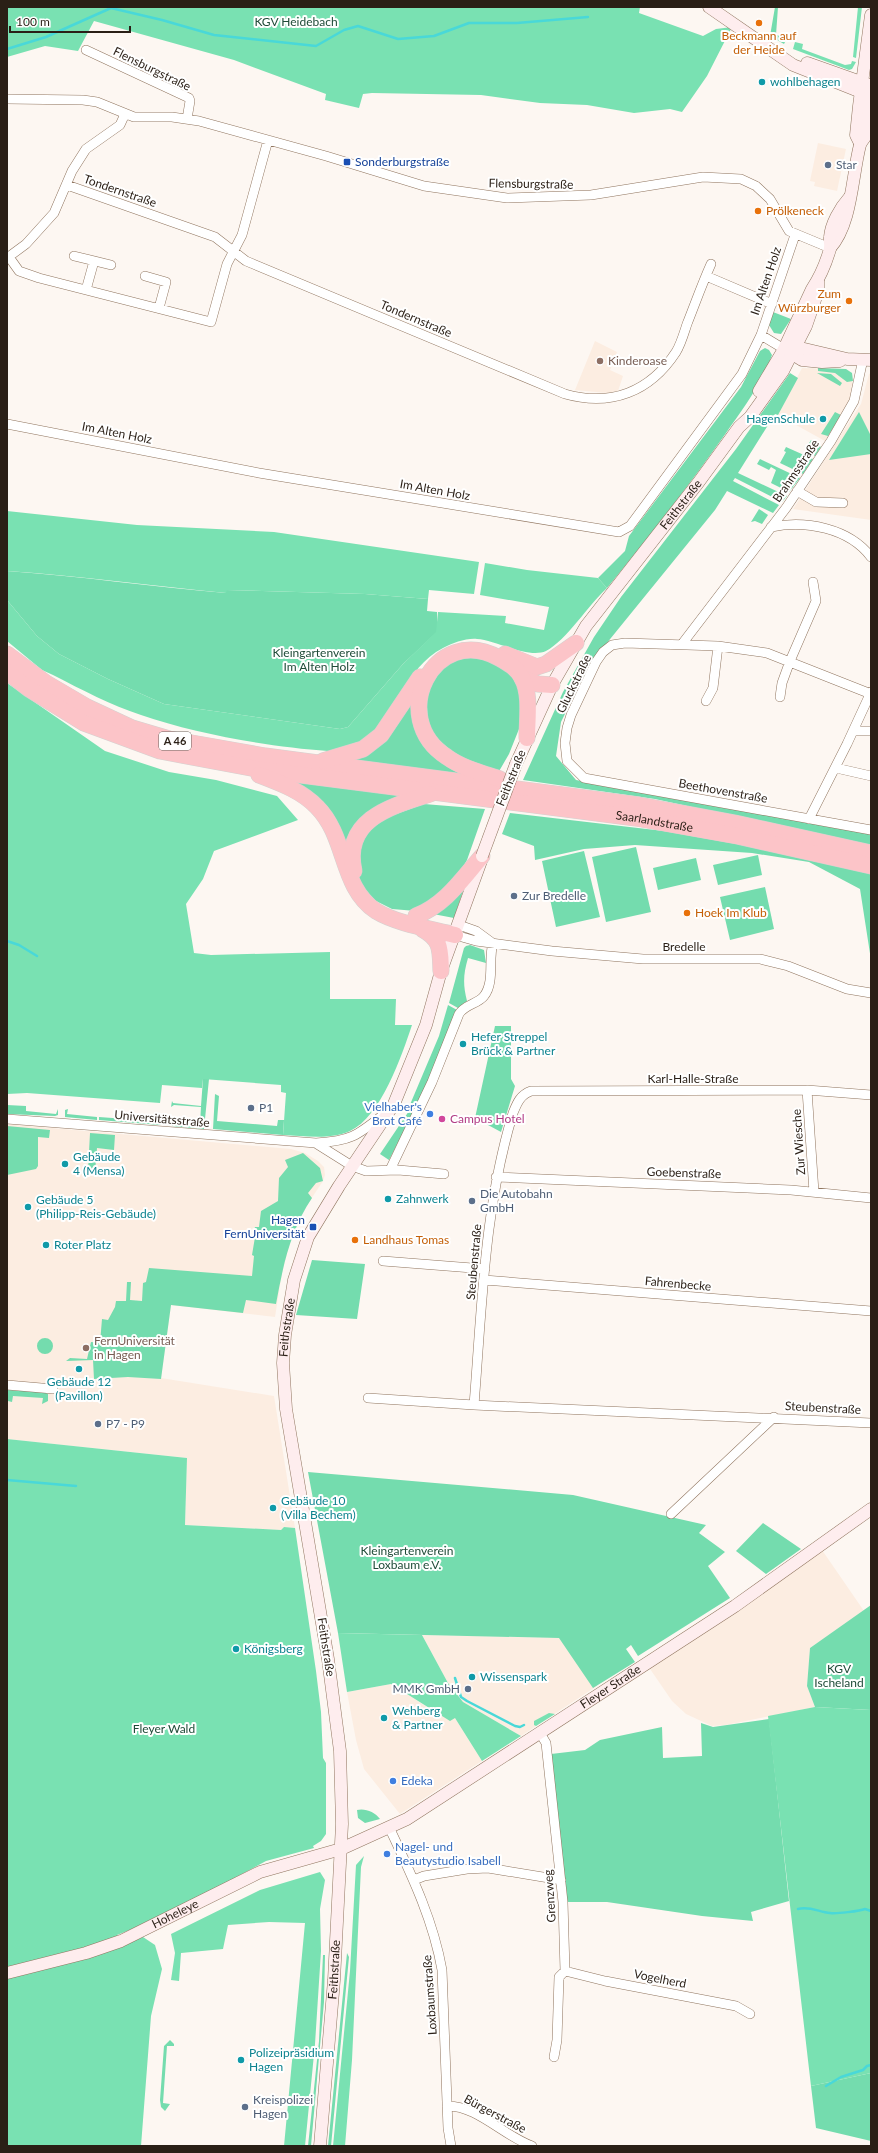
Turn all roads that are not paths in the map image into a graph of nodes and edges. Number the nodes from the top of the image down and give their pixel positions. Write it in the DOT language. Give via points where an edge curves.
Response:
graph roads {
  1 [pos="709,7"];
  2 [pos="871,15"];
  3 [pos="86,50"];
  4 [pos="868,91"];
  5 [pos="7,99"];
  6 [pos="125,114"];
  7 [pos="187,119"];
  8 [pos="268,140"];
  9 [pos="67,185"];
  10 [pos="795,235"];
  11 [pos="830,248"];
  12 [pos="232,252"];
  13 [pos="74,256"];
  14 [pos="8,258"];
  15 [pos="94,261"];
  16 [pos="711,264"];
  17 [pos="111,265"];
  18 [pos="145,276"];
  19 [pos="706,276"];
  20 [pos="86,290"];
  21 [pos="772,304"];
  22 [pos="159,308"];
  23 [pos="761,335"];
  24 [pos="791,350"];
  25 [pos="867,360"];
  26 [pos="7,424"];
  27 [pos="797,491"];
  28 [pos="843,503"];
  29 [pos="771,527"];
  30 [pos="871,557"];
  31 [pos="813,582"];
  32 [pos="576,643"];
  33 [pos="682,644"];
  34 [pos="718,646"];
  35 [pos="7,654"];
  36 [pos="790,661"];
  37 [pos="537,667"];
  38 [pos="7,672"];
  39 [pos="522,678"];
  40 [pos="552,685"];
  41 [pos="871,693"];
  42 [pos="780,698"];
  43 [pos="706,701"];
  44 [pos="854,731"];
  45 [pos="871,731"];
  46 [pos="527,738"];
  47 [pos="315,763"];
  48 [pos="239,766"];
  49 [pos="836,768"];
  50 [pos="574,769"];
  51 [pos="871,776"];
  52 [pos="435,792"];
  53 [pos="538,792"];
  54 [pos="809,819"];
  55 [pos="871,830"];
  56 [pos="871,853"];
  57 [pos="482,856"];
  58 [pos="871,866"];
  59 [pos="416,920"];
  60 [pos="457,930"];
  61 [pos="493,943"];
  62 [pos="441,971"];
  63 [pos="871,993"];
  64 [pos="807,1090"];
  65 [pos="871,1095"];
  66 [pos="519,1100"];
  67 [pos="392,1108"];
  68 [pos="7,1119"];
  69 [pos="316,1143"];
  70 [pos="352,1166"];
  71 [pos="390,1170"];
  72 [pos="444,1174"];
  73 [pos="496,1177"];
  74 [pos="814,1192"];
  75 [pos="871,1198"];
  76 [pos="383,1261"];
  77 [pos="485,1269"];
  78 [pos="484,1280"];
  79 [pos="871,1311"];
  80 [pos="7,1385"];
  81 [pos="53,1389"];
  82 [pos="368,1398"];
  83 [pos="474,1405"];
  84 [pos="774,1417"];
  85 [pos="871,1423"];
  86 [pos="871,1509"];
  87 [pos="671,1514"];
  88 [pos="540,1733"];
  89 [pos="390,1827"];
  90 [pos="341,1849"];
  91 [pos="414,1880"];
  92 [pos="561,1880"];
  93 [pos="565,1971"];
  94 [pos="7,1973"];
  95 [pos="750,2014"];
  96 [pos="554,2057"];
  97 [pos="447,2106"];
  98 [pos="320,2146"];
  99 [pos="451,2146"];
  100 [pos="532,2146"];
  1 -- 4 [label="main road" via="802,70"];
  2 -- 4 [label="main road, Feithstraße"];
  3 -- 7 [label="street, Flensburgstraße" via="189,98"];
  4 -- 11 [label="main road, Feithstraße" via="856,135 860,143 849,208 838,239"];
  5 -- 6 [label="street, Flensburgstraße" via="84,100 97,102"];
  6 -- 7 [label="street, Flensburgstraße" via="134,117"];
  6 -- 9 [label="street" via="120,125 86,149 72,171"];
  7 -- 8 [label="street, Flensburgstraße"];
  8 -- 10 [label="street, Flensburgstraße" via="424,186 507,198 591,196 703,177 741,178 763,192 778,210 789,231"];
  8 -- 12 [label="street" via="242,235"];
  9 -- 12 [label="street, Tondernstraße" via="215,237 225,243"];
  9 -- 14 [label="street" via="54,213 26,244"];
  10 -- 11 [label="street"];
  10 -- 21 [label="street, Im Alten Holz"];
  11 -- 24 [label="main road, Feithstraße" via="818,281 812,289"];
  12 -- 19 [label="street, Tondernstraße" via="246,261 565,394 597,399 633,391 652,380 665,366 676,351"];
  12 -- 22 [label="street" via="226,264 211,322"];
  13 -- 15 [label="street"];
  14 -- 20 [label="street" via="24,274"];
  15 -- 17 [label="street"];
  15 -- 20 [label="street"];
  16 -- 19 [label="street, Tondernstraße"];
  18 -- 22 [label="street" via="166,282"];
  19 -- 21 [label="street"];
  20 -- 22 [label="street"];
  21 -- 23 [label="street, Im Alten Holz"];
  23 -- 24 [label="street, Im Alten Holz"];
  23 -- 26 [label="street, Im Alten Holz" via="736,384 630,526 619,532 259,473"];
  24 -- 25 [label="main road" via="802,360"];
  24 -- 32 [label="main road, Feithstraße" via="750,417 739,427 597,610"];
  25 -- 27 [label="street, Brahmsstraße" via="854,401"];
  27 -- 28 [label="street" via="826,504"];
  27 -- 29 [label="street, Brahmsstraße"];
  29 -- 30 [label="street" via="787,524 833,529 859,543"];
  29 -- 33 [label="street, Brahmsstraße"];
  31 -- 36 [label="street" via="816,601"];
  32 -- 37 [label="highway" via="546,664"];
  32 -- 40 [label="main road, Feithstraße"];
  33 -- 34 [label="street, Gluckstraße"];
  33 -- 50 [label="street, Gluckstraße" via="625,643 612,645 603,652 596,662 567,728 567,761"];
  34 -- 36 [label="street, Gluckstraße" via="767,653"];
  34 -- 43 [label="street" via="713,688"];
  35 -- 47 [label="highway, A 46" via="69,697 132,728 168,740"];
  36 -- 41 [label="street, Gluckstraße"];
  36 -- 42 [label="street"];
  37 -- 40 [label="highway"];
  37 -- 47 [label="highway" via="481,646 464,647 444,654 424,671 381,735 363,749"];
  38 -- 48 [label="highway, A 46" via="64,711 115,736 160,751"];
  39 -- 40 [label="highway" via="538,684"];
  39 -- 46 [label="highway" via="527,707"];
  39 -- 53 [label="highway" via="515,668 493,654 480,650 454,654 444,659 424,680 420,691 420,720 425,734 446,757 483,774"];
  40 -- 46 [label="main road, Feithstraße"];
  41 -- 44 [label="street"];
  44 -- 45 [label="street"];
  44 -- 49 [label="street"];
  46 -- 57 [label="main road, Feithstraße, bridge"];
  47 -- 53 [label="highway"];
  48 -- 52 [label="highway, Saarlandstraße"];
  48 -- 59 [label="highway" via="300,793 317,807 335,834 350,879 359,895 377,912 393,919"];
  49 -- 51 [label="street"];
  49 -- 54 [label="street"];
  50 -- 54 [label="street, Beethovenstraße" via="584,778"];
  52 -- 58 [label="highway, Saarlandstraße" via="636,818 737,836"];
  52 -- 59 [label="highway" via="378,813 362,829 352,854 354,871 364,892 385,909"];
  53 -- 56 [label="highway, Saarlandstraße" via="639,805"];
  54 -- 55 [label="street, Beethovenstraße"];
  57 -- 59 [label="highway" via="441,902"];
  57 -- 60 [label="main road, Feithstraße"];
  59 -- 60 [label="highway"];
  59 -- 62 [label="highway" via="438,942"];
  60 -- 61 [label="street, Bredelle" via="476,932"];
  60 -- 62 [label="main road, Feithstraße"];
  61 -- 63 [label="street, Bredelle" via="643,959 760,959 788,966 847,989"];
  61 -- 71 [label="street" via="490,954 490,982 485,995 465,1007 459,1014 432,1082"];
  62 -- 67 [label="main road, Feithstraße" via="413,1059"];
  64 -- 65 [label="street, Karl-Halle-Straße"];
  64 -- 66 [label="street, Karl-Halle-Straße" via="531,1091"];
  64 -- 74 [label="street, Zur Wiesche"];
  66 -- 73 [label="street, Steubenstraße" via="503,1145"];
  67 -- 69 [label="street, Universitätsstraße" via="361,1133 349,1139"];
  67 -- 70 [label="main road, Feithstraße"];
  68 -- 69 [label="street, Universitätsstraße"];
  69 -- 70 [label="street, Universitätsstraße"];
  70 -- 71 [label="street" via="368,1171"];
  70 -- 90 [label="main road, Feithstraße" via="314,1227 300,1256 287,1315 283,1363 286,1409 339,1735"];
  71 -- 72 [label="street"];
  73 -- 74 [label="street, Goebenstraße"];
  73 -- 77 [label="street, Steubenstraße"];
  74 -- 75 [label="street, Goebenstraße"];
  76 -- 77 [label="street"];
  77 -- 78 [label="street, Steubenstraße"];
  78 -- 79 [label="street, Fahrenbecke"];
  78 -- 83 [label="street, Steubenstraße"];
  80 -- 81 [label="street"];
  82 -- 83 [label="street, Steubenstraße"];
  83 -- 84 [label="street, Steubenstraße"];
  84 -- 85 [label="street, Steubenstraße"];
  84 -- 87 [label="street, Steubenstraße"];
  86 -- 88 [label="main road, Fleyer Straße" via="746,1598"];
  88 -- 89 [label="main road, Fleyer Straße" via="408,1819"];
  88 -- 92 [label="street, Grenzweg" via="546,1742"];
  89 -- 90 [label="main road, Fleyer Straße"];
  89 -- 91 [label="street, Loxbaumstraße"];
  90 -- 94 [label="main road, Hoheleye" via="260,1872 121,1941 86,1953"];
  90 -- 98 [label="main road, Feithstraße" via="334,1980"];
  91 -- 92 [label="street" via="424,1876 488,1868"];
  91 -- 97 [label="street, Loxbaumstraße" via="432,1923 442,1970"];
  92 -- 93 [label="street, Grenzweg"];
  93 -- 95 [label="street, Vogelherd" via="736,2006"];
  93 -- 96 [label="street, Grenzweg" via="559,1977"];
  97 -- 99 [label="street, Loxbaumstraße"];
  97 -- 100 [label="street, Bürgerstraße" via="462,2107 519,2142"];
}
